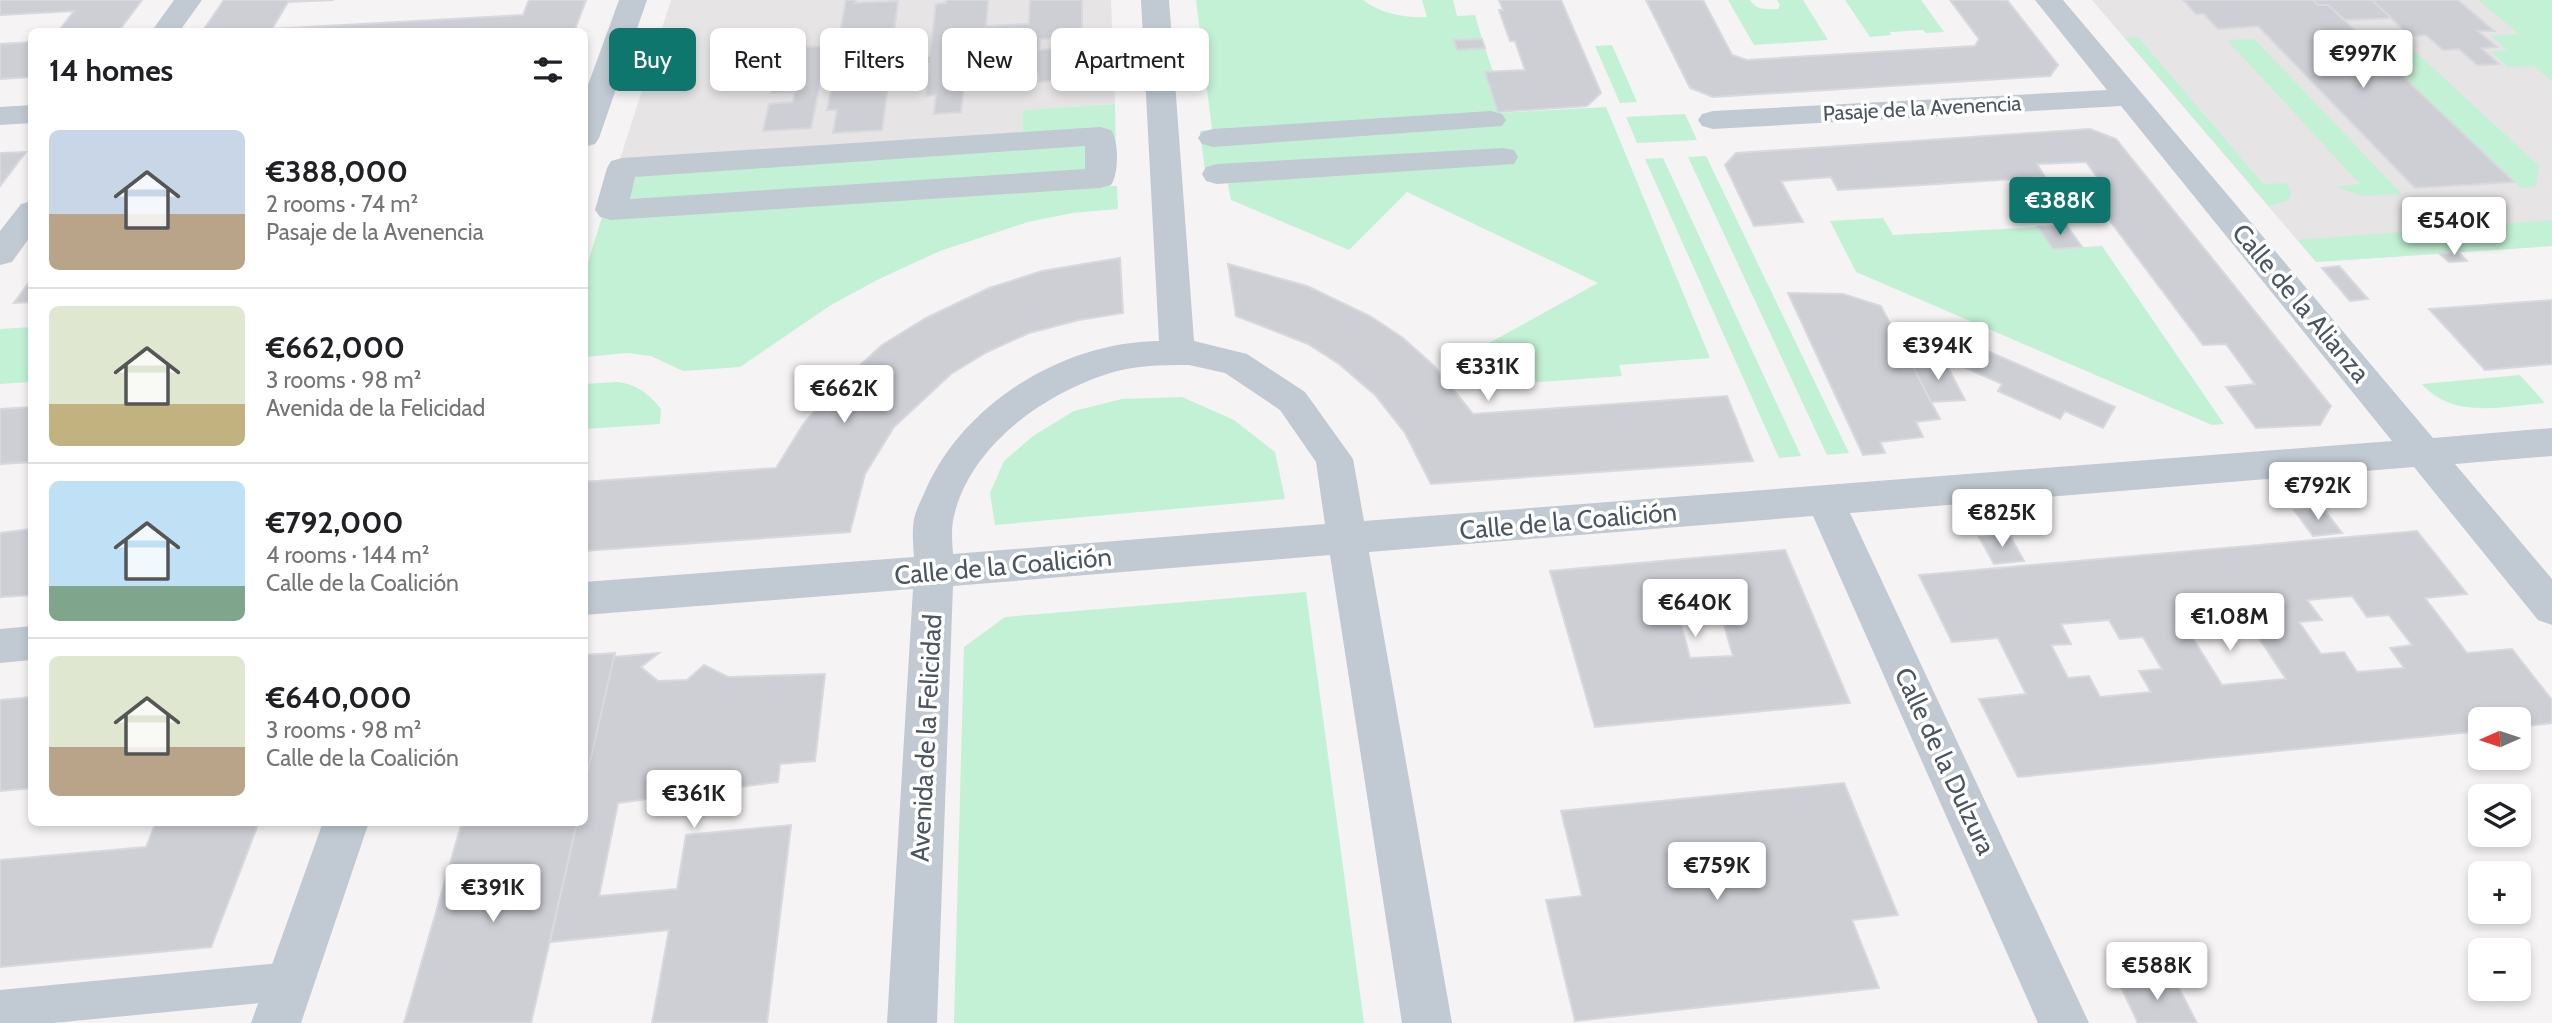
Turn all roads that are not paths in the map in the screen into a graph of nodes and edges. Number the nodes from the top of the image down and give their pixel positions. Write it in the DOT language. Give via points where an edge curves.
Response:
graph roads {
  1 [pos="188,0"];
  2 [pos="633,0"];
  3 [pos="1155,0"];
  4 [pos="2049,0"];
  5 [pos="168,28"];
  6 [pos="594,83"];
  7 [pos="2131,97"];
  8 [pos="28,114"];
  9 [pos="0,116"];
  10 [pos="588,116"];
  11 [pos="1491,120"];
  12 [pos="1713,120"];
  13 [pos="1213,138"];
  14 [pos="1503,157"];
  15 [pos="1108,164"];
  16 [pos="1217,174"];
  17 [pos="28,216"];
  18 [pos="0,254"];
  19 [pos="1177,351"];
  20 [pos="2552,442"];
  21 [pos="2425,452"];
  22 [pos="1825,500"];
  23 [pos="1347,538"];
  24 [pos="934,571"];
  25 [pos="588,599"];
  26 [pos="2552,608"];
  27 [pos="28,643"];
  28 [pos="0,646"];
  29 [pos="345,826"];
  30 [pos="284,1002"];
  31 [pos="0,1009"];
  32 [pos="912,1023"];
  33 [pos="1427,1023"];
  34 [pos="2064,1023"];
  1 -- 5 [label="street"];
  2 -- 6 [label="street"];
  3 -- 19 [label="street"];
  4 -- 7 [label="street, Calle de la Alianza"];
  6 -- 10 [label="street"];
  7 -- 12 [label="street, Pasaje de la Avenencia"];
  7 -- 21 [label="street, Calle de la Alianza"];
  8 -- 9 [label="street"];
  11 -- 13 [label="street"];
  14 -- 16 [label="street"];
  15 -- 15 [label="street" via="1100,136 622,168 611,210 1100,178"];
  17 -- 18 [label="street"];
  19 -- 23 [label="street, Avenida de la Felicidad" via="1233,362 1287,396 1334,459"];
  19 -- 24 [label="street, Avenida de la Felicidad" via="1111,359 1065,376 1019,399 987,426 961,458 934,515"];
  20 -- 21 [label="street, Calle de la Coalición"];
  21 -- 22 [label="street, Calle de la Coalición"];
  21 -- 26 [label="street, Calle de la Alianza"];
  22 -- 23 [label="street, Calle de la Coalición"];
  22 -- 34 [label="street, Calle de la Dulzura"];
  23 -- 24 [label="street, Calle de la Coalición"];
  23 -- 33 [label="street, Avenida de la Felicidad"];
  24 -- 25 [label="street, Calle de la Coalición"];
  24 -- 32 [label="street, Avenida de la Felicidad"];
  27 -- 28 [label="street"];
  29 -- 30 [label="street"];
  30 -- 31 [label="lane"];
}
